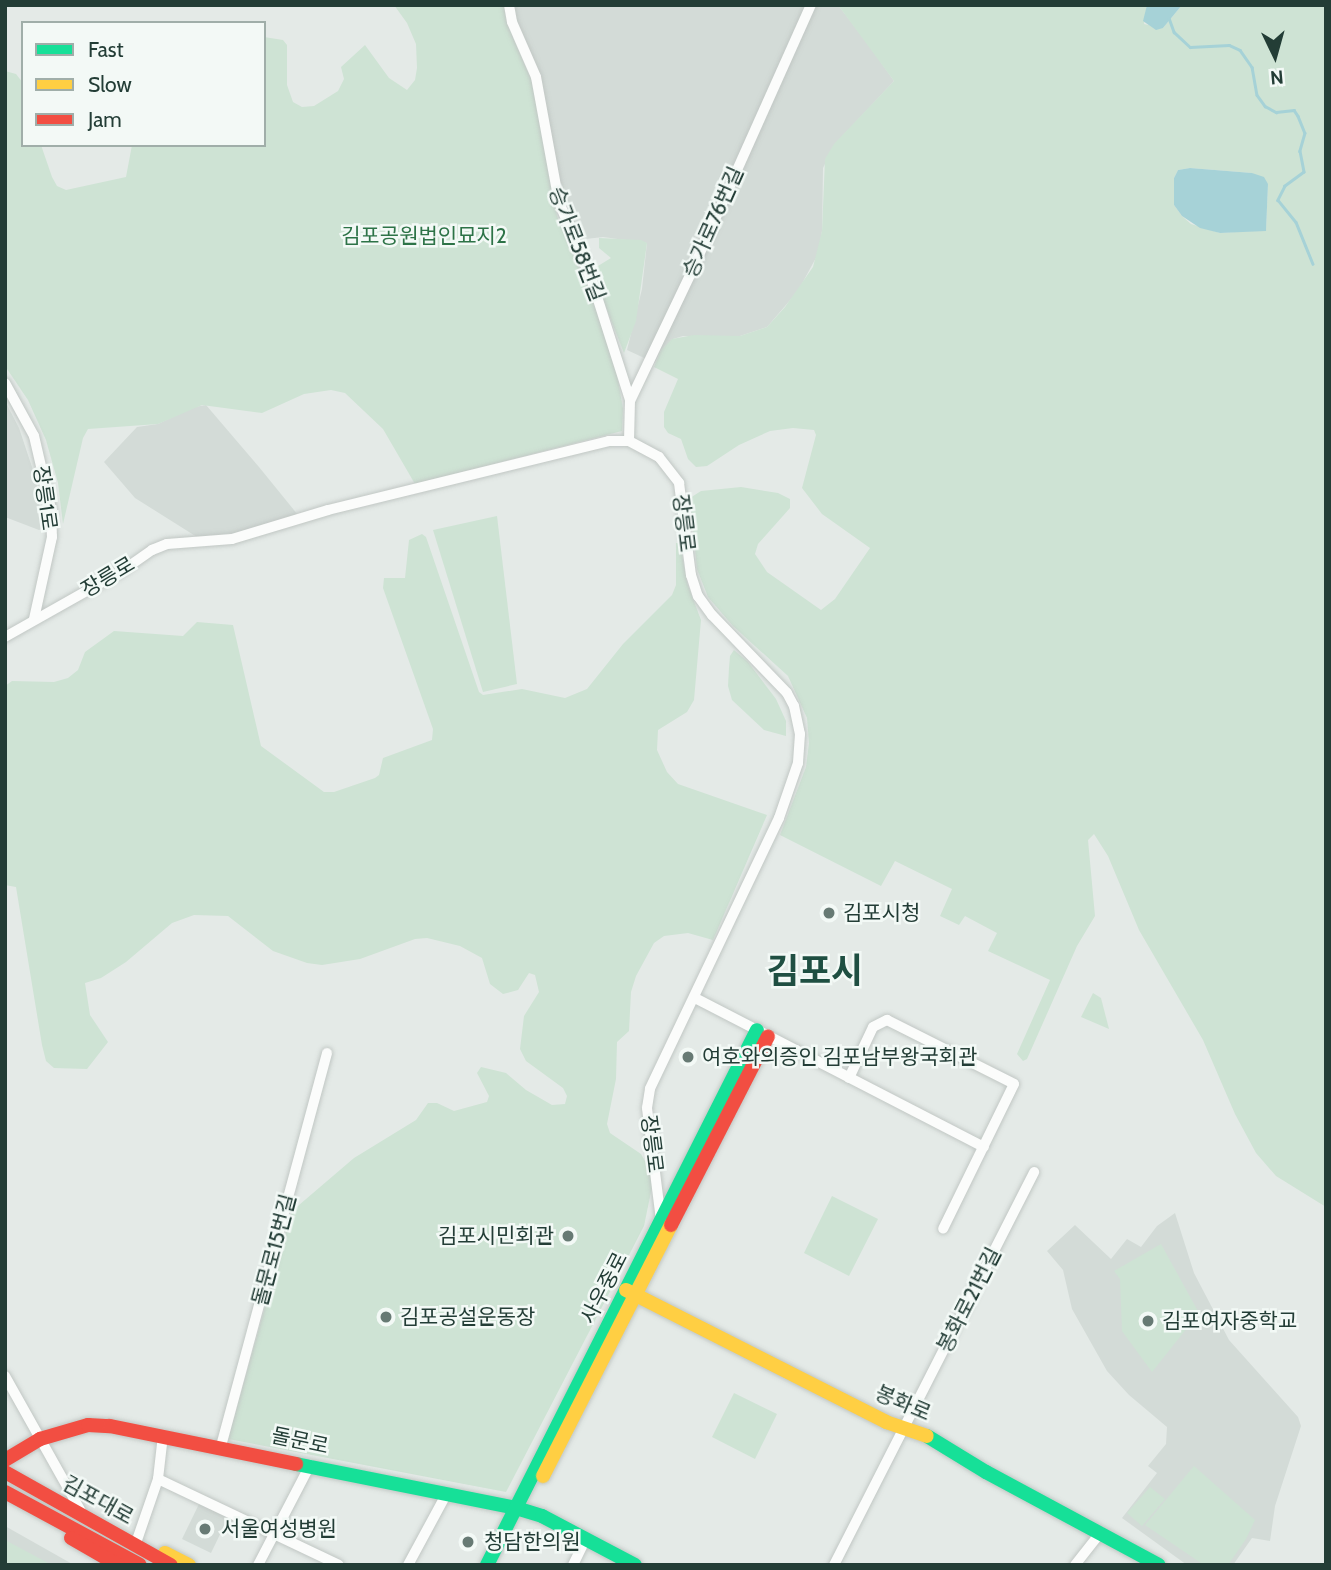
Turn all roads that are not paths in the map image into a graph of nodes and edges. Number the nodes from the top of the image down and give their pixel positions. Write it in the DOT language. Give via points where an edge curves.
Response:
graph roads {
  1 [pos="509,5"];
  2 [pos="811,5"];
  3 [pos="5,383"];
  4 [pos="630,401"];
  5 [pos="629,441"];
  6 [pos="34,619"];
  7 [pos="5,637"];
  8 [pos="695,998"];
  9 [pos="763,1033"];
  10 [pos="327,1053"];
  11 [pos="849,1078"];
  12 [pos="984,1147"];
  13 [pos="1034,1172"];
  14 [pos="661,1221"];
  15 [pos="943,1229"];
  16 [pos="631,1292"];
  17 [pos="5,1376"];
  18 [pos="906,1428"];
  19 [pos="163,1434"];
  20 [pos="40,1439"];
  21 [pos="221,1447"];
  22 [pos="5,1460"];
  23 [pos="310,1465"];
  24 [pos="5,1472"];
  25 [pos="158,1479"];
  26 [pos="5,1493"];
  27 [pos="447,1493"];
  28 [pos="520,1509"];
  29 [pos="87,1518"];
  30 [pos="275,1532"];
  31 [pos="1101,1532"];
  32 [pos="586,1538"];
  33 [pos="137,1540"];
  34 [pos="118,1565"];
  35 [pos="140,1565"];
  36 [pos="171,1565"];
  37 [pos="189,1565"];
  38 [pos="258,1565"];
  39 [pos="339,1565"];
  40 [pos="408,1565"];
  41 [pos="487,1565"];
  42 [pos="498,1565"];
  43 [pos="573,1565"];
  44 [pos="635,1565"];
  45 [pos="834,1565"];
  46 [pos="1076,1565"];
  47 [pos="1159,1565"];
  1 -- 4 [label="street, 승가로58번길" via="536,77 558,202 593,284"];
  2 -- 4 [label="street, 승가로76번길"];
  3 -- 6 [label="street, 장릉1로" via="34,436 51,509 50,545"];
  4 -- 5 [label="street, 승가로76번길"];
  5 -- 6 [label="street, 장릉로" via="590,444 232,538 161,546"];
  5 -- 8 [label="street, 장릉로" via="659,457 675,474 698,596 787,693 800,734 798,763 787,798"];
  6 -- 7 [label="street, 장릉로"];
  8 -- 9 [label="street"];
  8 -- 14 [label="street, 장릉로" via="647,1102"];
  9 -- 11 [label="street"];
  9 -- 14 [label="street, 사우중로"];
  9 -- 16 [label="street, 사우중로"];
  10 -- 21 [label="street, 돌문로15번길"];
  11 -- 12 [label="street"];
  11 -- 12 [label="street" via="873,1027 880,1021 895,1023 1014,1084"];
  12 -- 15 [label="street"];
  13 -- 18 [label="street, 봉화로21번길"];
  14 -- 16 [label="street, 사우중로"];
  16 -- 18 [label="street, 봉화로"];
  16 -- 28 [label="street, 사우중로"];
  17 -- 20 [label="street"];
  18 -- 31 [label="street, 봉화로"];
  18 -- 45 [label="street, 봉화로21번길"];
  19 -- 20 [label="street, 돌문로" via="99,1425"];
  19 -- 21 [label="street, 돌문로"];
  19 -- 25 [label="street"];
  20 -- 22 [label="street, 돌문로"];
  20 -- 29 [label="street"];
  21 -- 23 [label="street, 돌문로"];
  23 -- 27 [label="street, 돌문로"];
  23 -- 30 [label="street"];
  24 -- 29 [label="street, 김포대로"];
  25 -- 30 [label="street"];
  25 -- 33 [label="street"];
  26 -- 34 [label="street"];
  26 -- 35 [label="street, 김포대로"];
  27 -- 28 [label="street, 돌문로"];
  27 -- 40 [label="street"];
  28 -- 32 [label="street, 돌문로"];
  28 -- 41 [label="street, 사우중로"];
  28 -- 42 [label="street, 사우중로"];
  29 -- 33 [label="street"];
  29 -- 36 [label="street, 김포대로"];
  30 -- 38 [label="street"];
  30 -- 39 [label="street"];
  31 -- 46 [label="street"];
  31 -- 47 [label="street, 봉화로"];
  32 -- 43 [label="street"];
  32 -- 44 [label="street, 돌문로"];
  33 -- 37 [label="street"];
}
